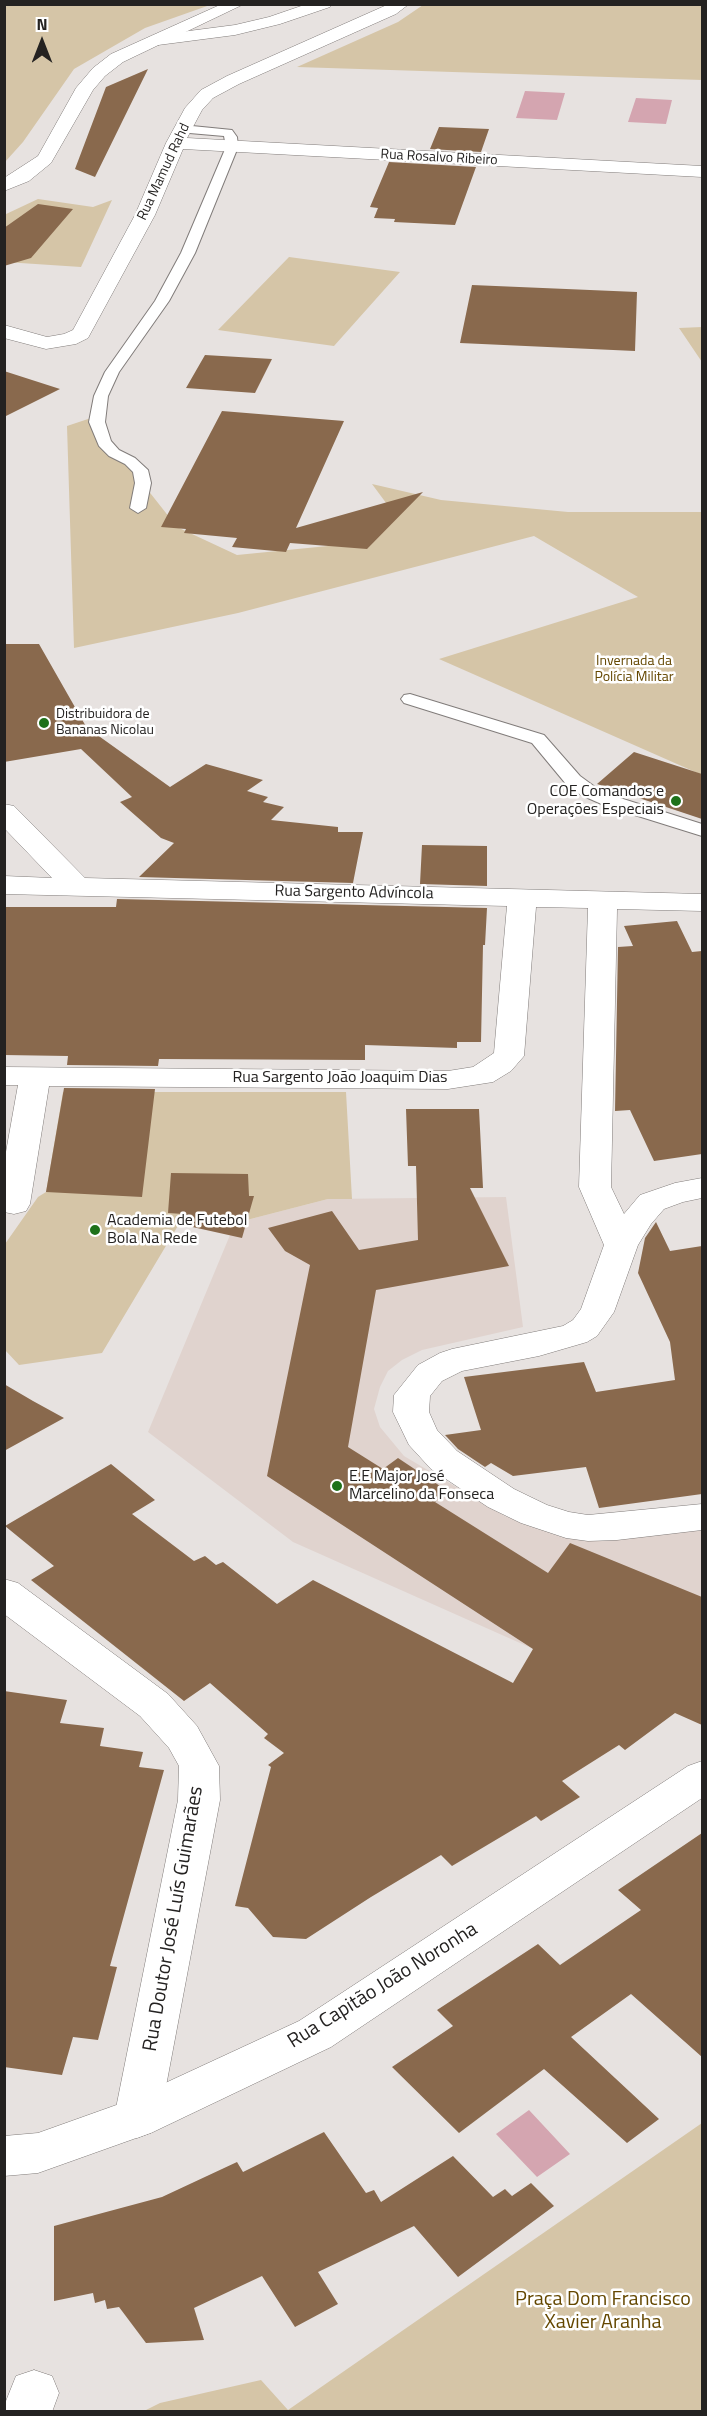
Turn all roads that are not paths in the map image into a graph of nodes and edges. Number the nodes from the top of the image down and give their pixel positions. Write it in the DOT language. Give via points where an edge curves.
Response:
graph roads {
  1 [pos="236,4"];
  2 [pos="324,4"];
  3 [pos="401,4"];
  4 [pos="158,40"];
  5 [pos="179,135"];
  6 [pos="232,142"];
  7 [pos="702,162"];
  8 [pos="702,172"];
  9 [pos="4,186"];
  10 [pos="4,331"];
  11 [pos="138,508"];
  12 [pos="410,699"];
  13 [pos="4,812"];
  14 [pos="702,830"];
  15 [pos="4,885"];
  16 [pos="76,886"];
  17 [pos="522,897"];
  18 [pos="603,899"];
  19 [pos="702,902"];
  20 [pos="20,1076"];
  21 [pos="702,1188"];
  22 [pos="14,1203"];
  23 [pos="621,1245"];
  24 [pos="702,1517"];
  25 [pos="4,1593"];
  26 [pos="702,1777"];
  27 [pos="137,2118"];
  28 [pos="4,2156"];
  1 -- 4 [label="street"];
  2 -- 4 [label="street" via="235,30"];
  3 -- 5 [label="street, Rua Mamud Rahd" via="207,94"];
  4 -- 9 [label="street" via="117,58 99,72 85,88 45,159"];
  5 -- 6 [label="street, Rua Rosalvo Ribeiro"];
  5 -- 10 [label="street, Rua Mamud Rahd" via="145,215 81,334 46,343"];
  6 -- 7 [label="street, Rua Rosalvo Ribeiro"];
  6 -- 8 [label="street, Rua Rosalvo Ribeiro"];
  6 -- 11 [label="lane" via="188,253 162,301 112,372 101,396 97,422 104,443 140,470 143,483"];
  12 -- 14 [label="lane" via="538,739 573,780 588,791"];
  13 -- 16 [label="street"];
  15 -- 16 [label="street, Rua Sargento Advíncola"];
  16 -- 17 [label="street, Rua Sargento Advíncola"];
  17 -- 18 [label="street, Rua Sargento Advíncola"];
  17 -- 20 [label="street, Rua Sargento João Joaquim Dias" via="509,1056 482,1075 448,1080"];
  18 -- 19 [label="street, Rua Sargento Advíncola"];
  18 -- 23 [label="street" via="595,1187"];
  20 -- 22 [label="street"];
  21 -- 23 [label="street" via="652,1202"];
  23 -- 24 [label="street" via="597,1312 585,1328 548,1342 452,1360 430,1373 417,1388 412,1395 411,1413 422,1436 444,1460 501,1498 534,1514 588,1528"];
  25 -- 27 [label="street, Rua Doutor José Luís Guimarães" via="154,1705 183,1737 199,1766 199,1800"];
  26 -- 27 [label="street, Rua Capitão João Noronha" via="315,2034"];
  27 -- 28 [label="street, Rua Capitão João Noronha" via="38,2153"];
}
